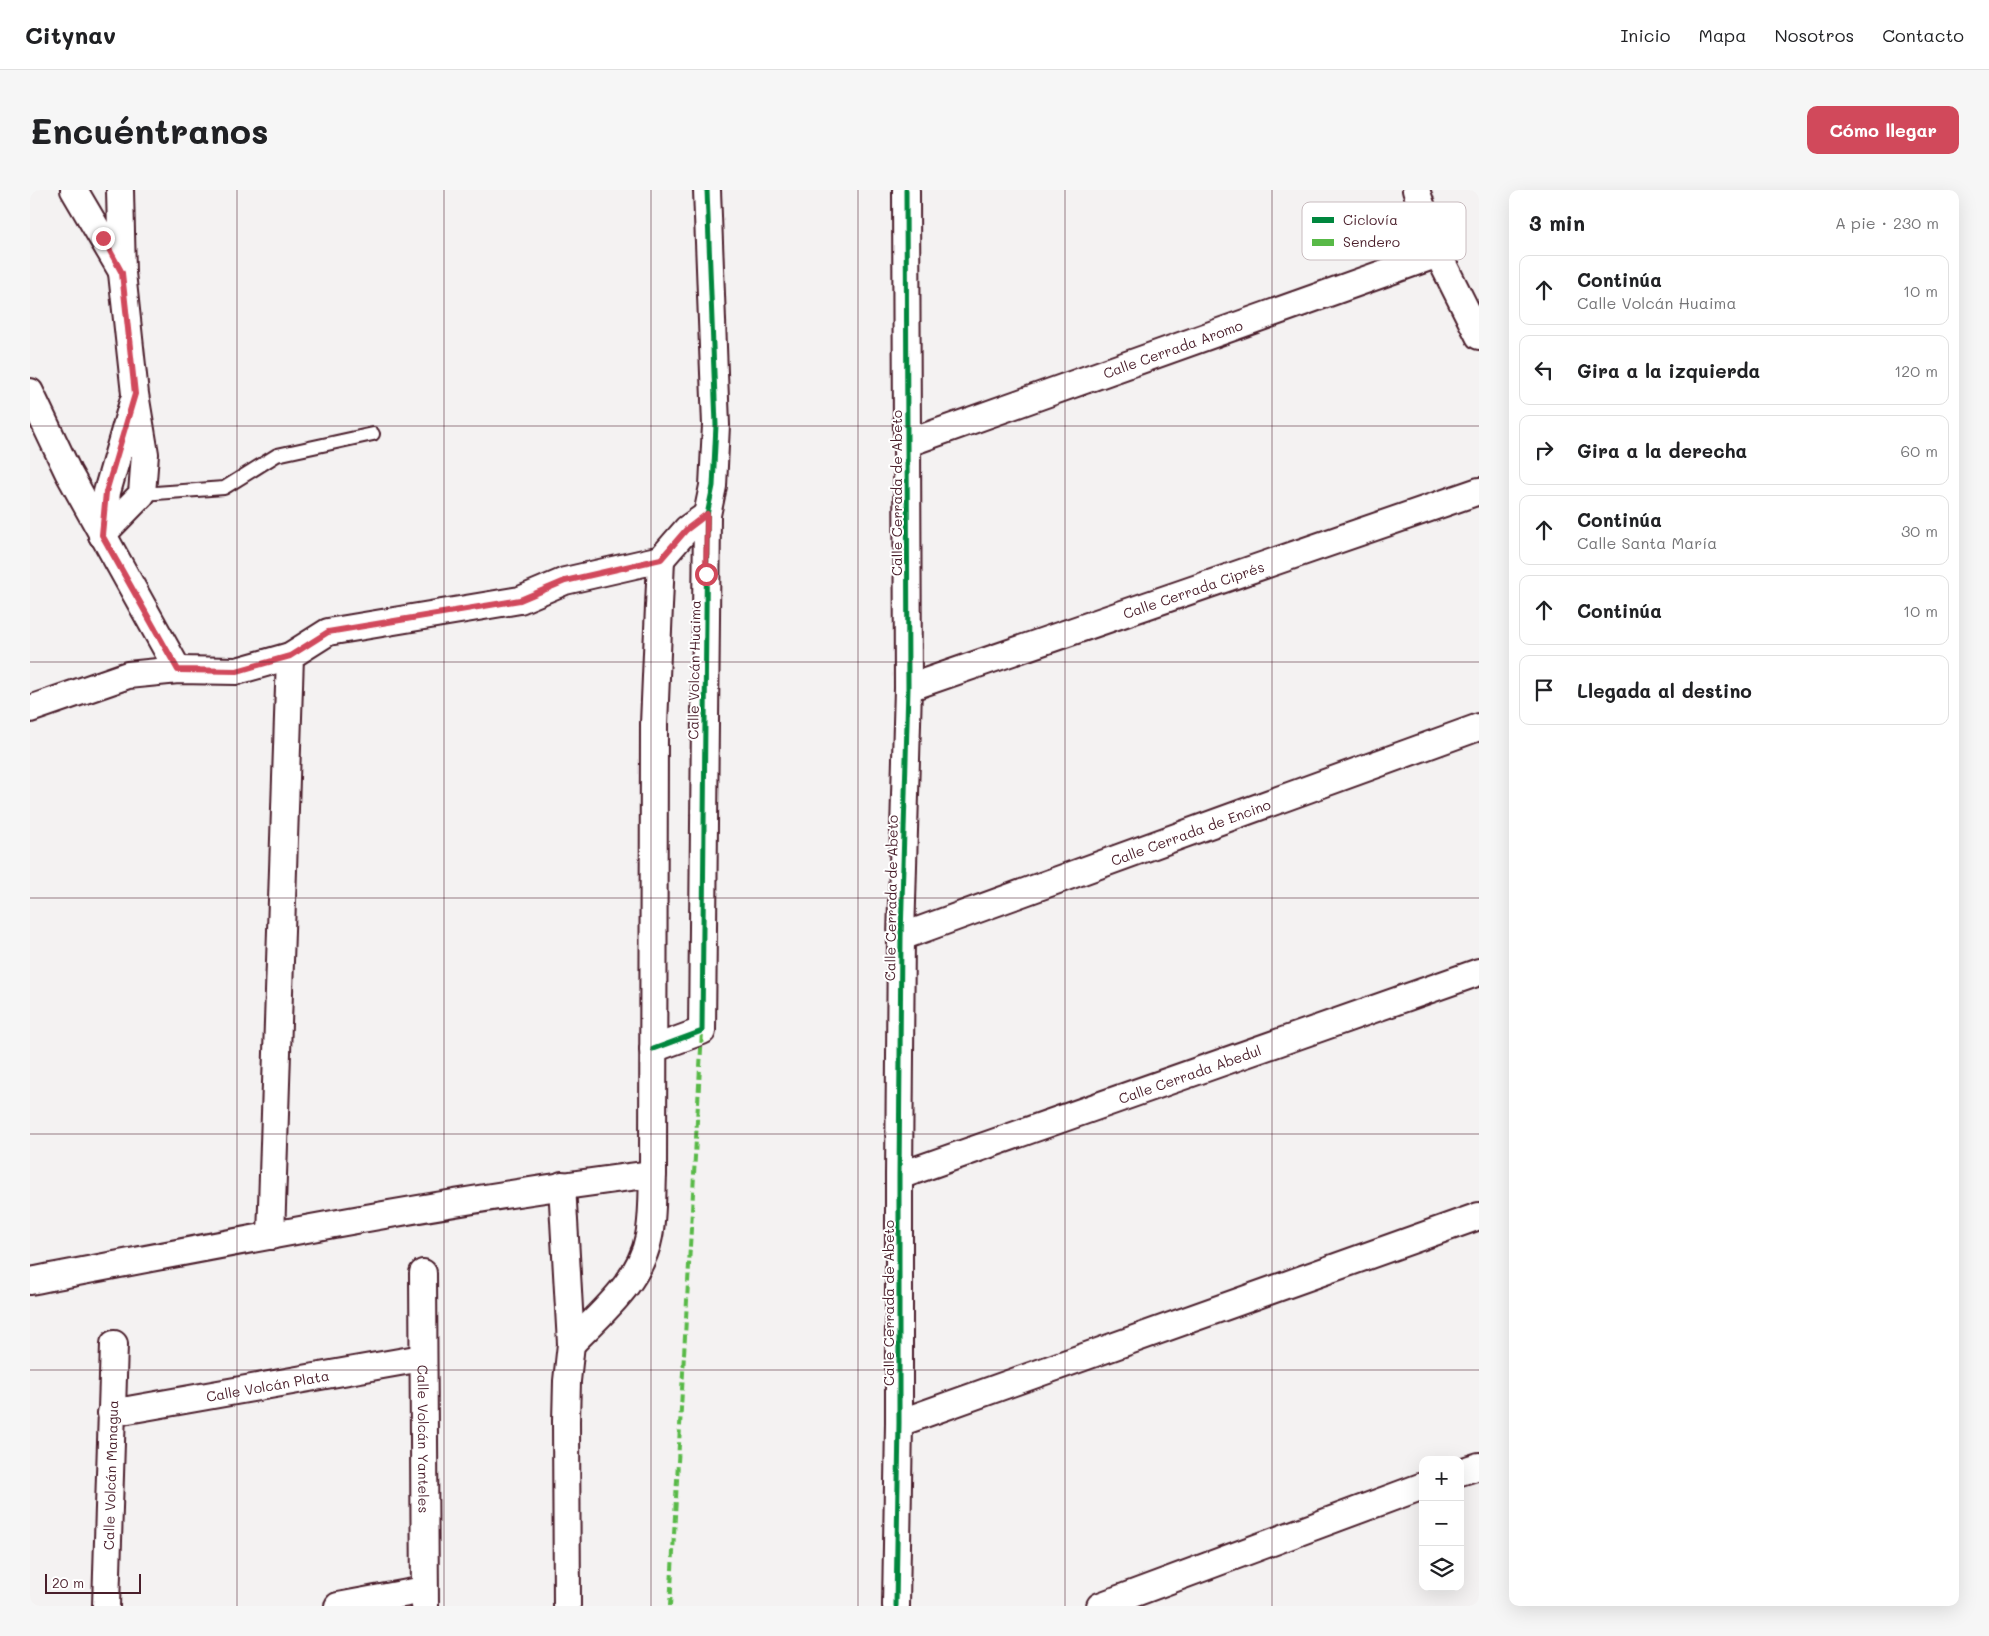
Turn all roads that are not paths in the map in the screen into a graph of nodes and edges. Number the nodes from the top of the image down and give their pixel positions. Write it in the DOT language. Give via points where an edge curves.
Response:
graph roads {
  1 [pos="74,190"];
  2 [pos="120,190"];
  3 [pos="707,190"];
  4 [pos="906,190"];
  5 [pos="1416,190"];
  6 [pos="1420,202"];
  7 [pos="1421,260"];
  8 [pos="1441,260"];
  9 [pos="122,273"];
  10 [pos="1479,336"];
  11 [pos="30,392"];
  12 [pos="135,394"];
  13 [pos="372,434"];
  14 [pos="908,443"];
  15 [pos="1479,490"];
  16 [pos="142,494"];
  17 [pos="707,514"];
  18 [pos="102,535"];
  19 [pos="661,559"];
  20 [pos="290,656"];
  21 [pos="178,670"];
  22 [pos="908,688"];
  23 [pos="30,709"];
  24 [pos="1479,727"];
  25 [pos="901,937"];
  26 [pos="1479,972"];
  27 [pos="653,1049"];
  28 [pos="653,1174"];
  29 [pos="899,1176"];
  30 [pos="562,1185"];
  31 [pos="1479,1216"];
  32 [pos="271,1236"];
  33 [pos="423,1273"];
  34 [pos="30,1282"];
  35 [pos="114,1344"];
  36 [pos="571,1344"];
  37 [pos="422,1358"];
  38 [pos="111,1413"];
  39 [pos="899,1423"];
  40 [pos="1479,1466"];
  41 [pos="1464,1471"];
  42 [pos="1419,1487"];
  43 [pos="425,1598"];
  44 [pos="106,1606"];
  45 [pos="338,1606"];
  46 [pos="567,1606"];
  47 [pos="896,1606"];
  48 [pos="1100,1606"];
  1 -- 9 [label="street"];
  2 -- 9 [label="street"];
  3 -- 17 [label="street, Calle Volcán Huaima" via="716,425 713,486"];
  4 -- 14 [label="street, Calle Cerrada de Abeto"];
  5 -- 6 [label="street"];
  7 -- 14 [label="street, Calle Cerrada Aromo"];
  8 -- 10 [label="street"];
  9 -- 12 [label="street"];
  11 -- 18 [label="street"];
  12 -- 16 [label="street" via="145,454"];
  12 -- 18 [label="street" via="106,492"];
  13 -- 16 [label="lane" via="277,455 224,488"];
  14 -- 22 [label="street, Calle Cerrada de Abeto"];
  15 -- 22 [label="street, Calle Cerrada Ciprés"];
  16 -- 18 [label="street"];
  17 -- 19 [label="street" via="686,530"];
  17 -- 27 [label="street, Calle Volcán Huaima" via="702,1031"];
  18 -- 21 [label="street"];
  19 -- 20 [label="street" via="565,581 520,600 328,632"];
  19 -- 27 [label="street" via="654,724"];
  20 -- 21 [label="street" via="237,671"];
  20 -- 32 [label="street"];
  21 -- 23 [label="street" via="128,675"];
  22 -- 25 [label="street, Calle Cerrada de Abeto"];
  24 -- 25 [label="street, Calle Cerrada de Encino"];
  25 -- 29 [label="street, Calle Cerrada de Abeto"];
  26 -- 29 [label="street, Calle Cerrada Abedul"];
  27 -- 28 [label="street"];
  28 -- 30 [label="street"];
  28 -- 36 [label="street" via="649,1236 641,1261 619,1295"];
  29 -- 39 [label="street, Calle Cerrada de Abeto"];
  30 -- 32 [label="street"];
  30 -- 36 [label="street"];
  31 -- 39 [label="street"];
  32 -- 34 [label="street"];
  33 -- 37 [label="street, Calle Volcán Yanteles"];
  35 -- 38 [label="street, Calle Volcán Managua"];
  36 -- 46 [label="street" via="566,1411"];
  37 -- 38 [label="street, Calle Volcán Plata"];
  37 -- 43 [label="street, Calle Volcán Yanteles"];
  38 -- 44 [label="street, Calle Volcán Managua"];
  39 -- 47 [label="street, Calle Cerrada de Abeto"];
  40 -- 41 [label="street"];
  42 -- 48 [label="street"];
  43 -- 45 [label="street"];
}
